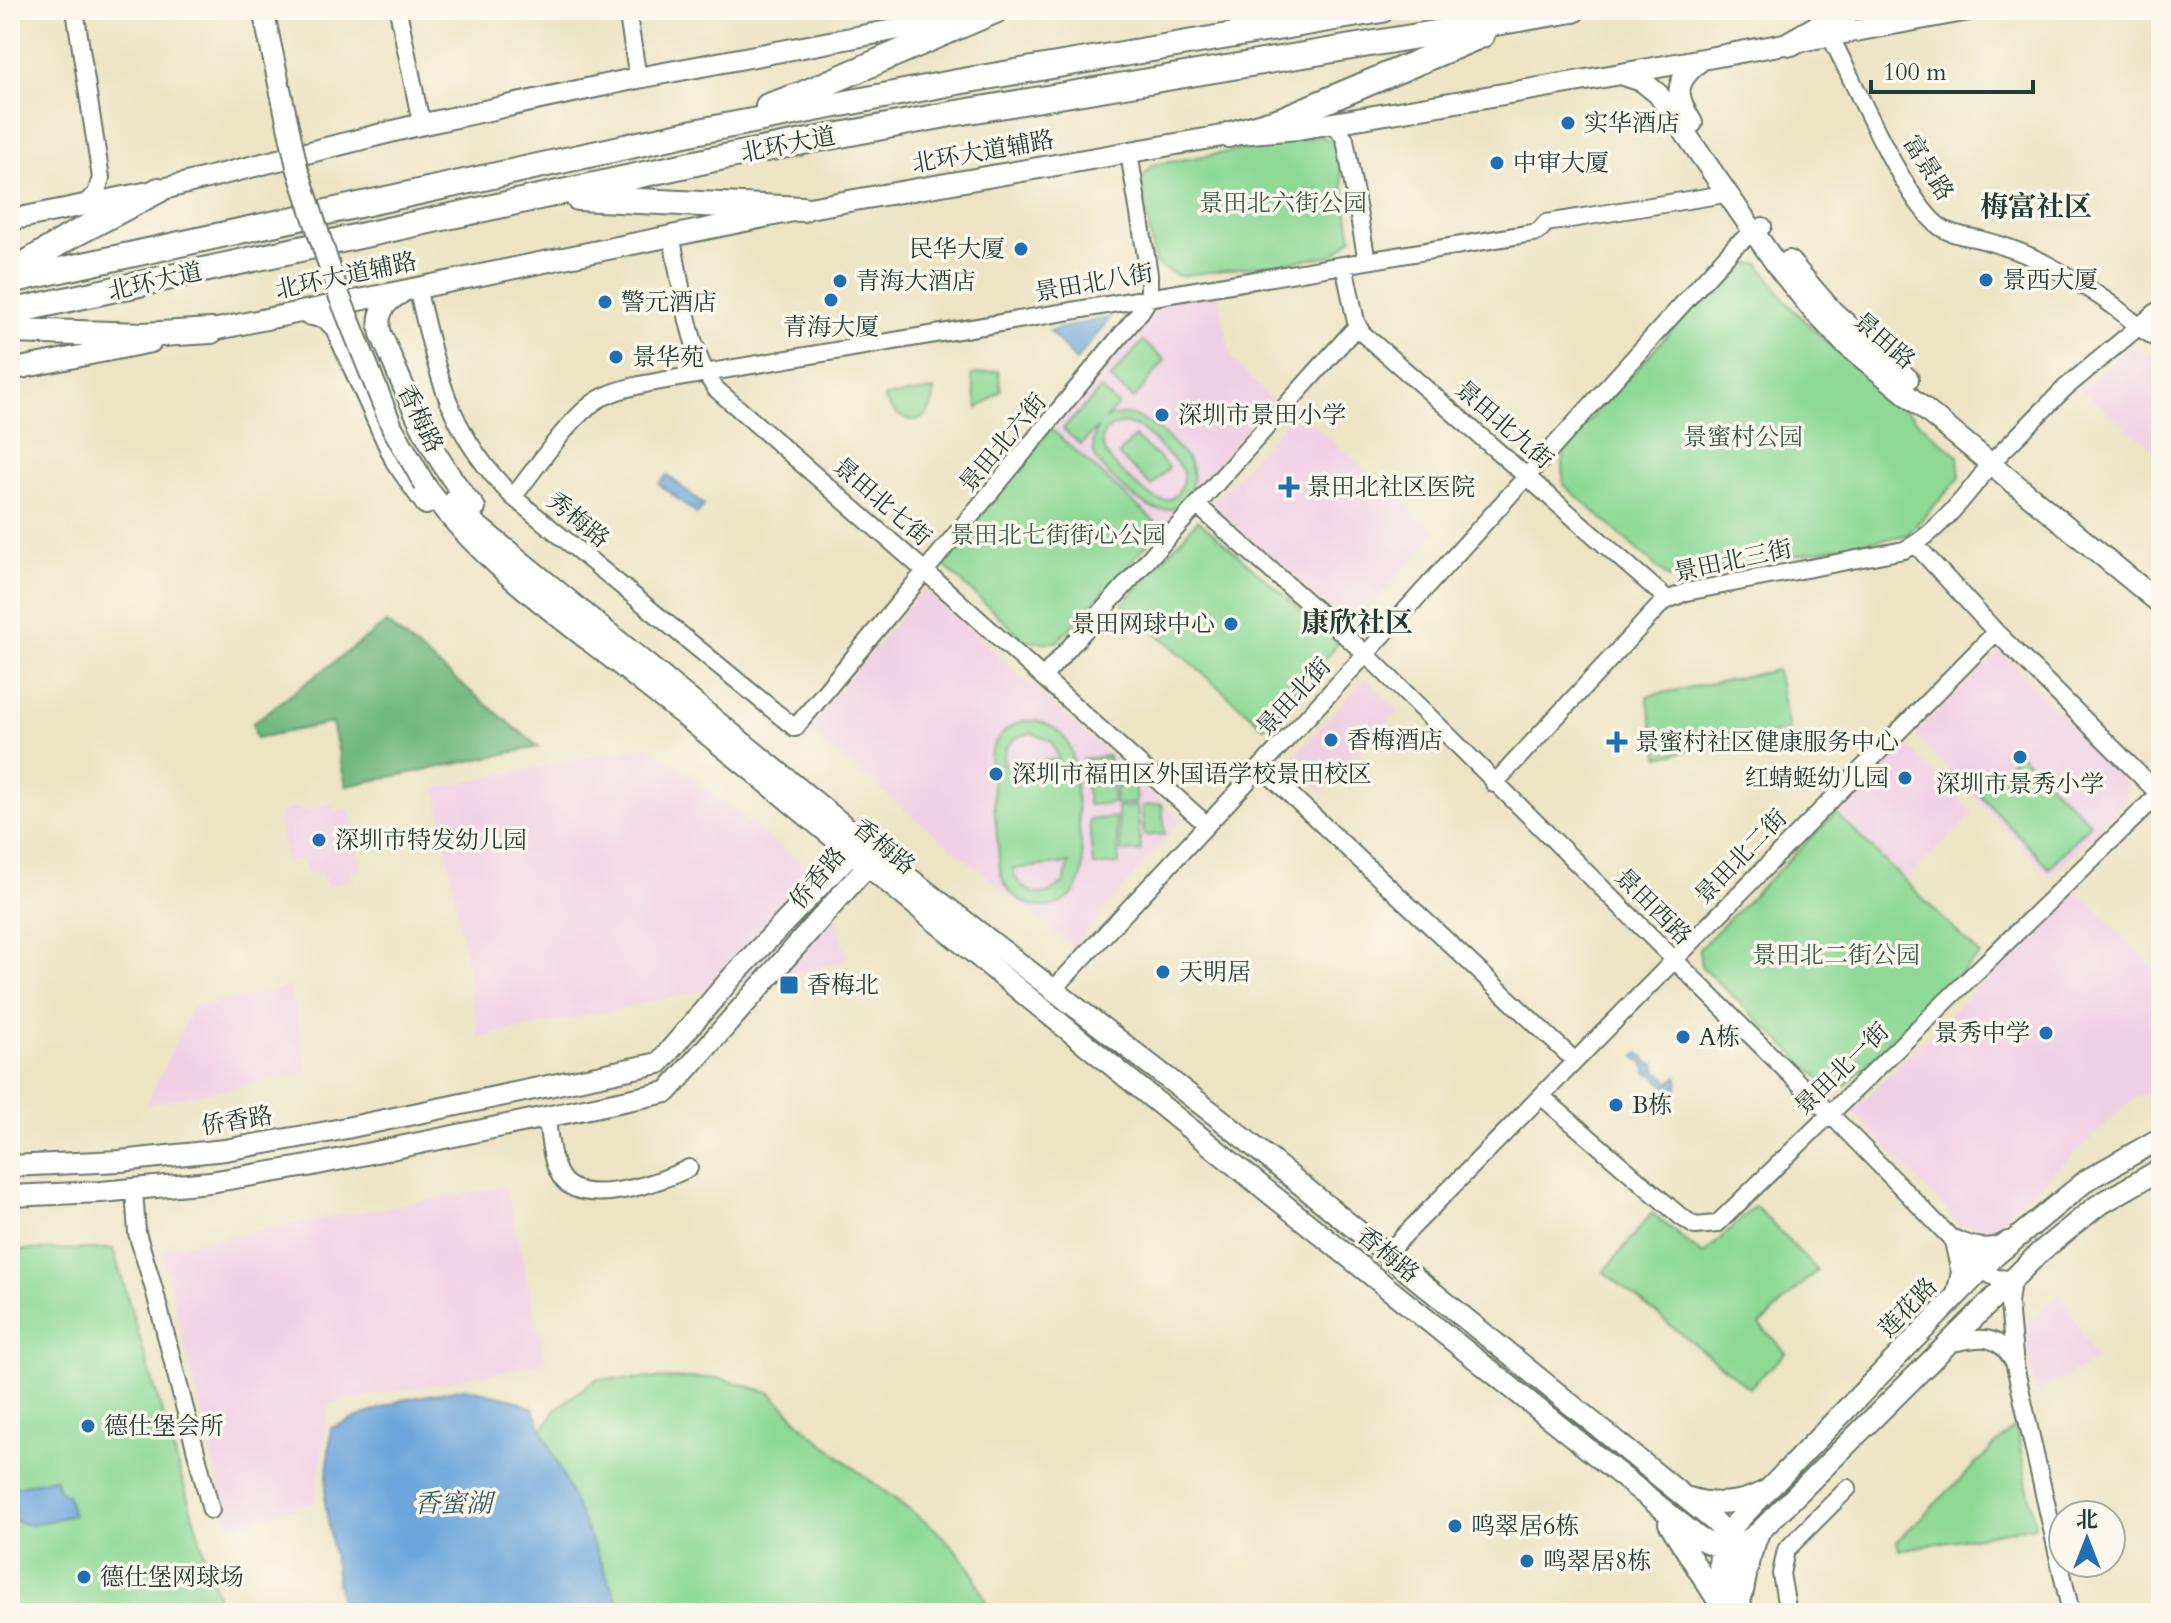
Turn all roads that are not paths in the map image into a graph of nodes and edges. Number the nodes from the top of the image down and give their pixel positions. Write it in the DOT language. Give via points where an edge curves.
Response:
graph roads {
  1 [pos="75,10"];
  2 [pos="82,10"];
  3 [pos="263,10"];
  4 [pos="277,10"];
  5 [pos="398,10"];
  6 [pos="408,10"];
  7 [pos="627,10"];
  8 [pos="998,10"];
  9 [pos="1382,10"];
  10 [pos="1573,10"];
  11 [pos="1849,10"];
  12 [pos="1969,10"];
  13 [pos="1519,19"];
  14 [pos="1830,36"];
  15 [pos="1791,43"];
  16 [pos="1702,59"];
  17 [pos="1621,74"];
  18 [pos="638,78"];
  19 [pos="426,124"];
  20 [pos="1326,124"];
  21 [pos="694,132"];
  22 [pos="1228,135"];
  23 [pos="1129,153"];
  24 [pos="105,178"];
  25 [pos="159,190"];
  26 [pos="1725,194"];
  27 [pos="132,195"];
  28 [pos="548,197"];
  29 [pos="84,204"];
  30 [pos="803,209"];
  31 [pos="10,220"];
  32 [pos="1757,229"];
  33 [pos="671,235"];
  34 [pos="1367,261"];
  35 [pos="1344,265"];
  36 [pos="10,273"];
  37 [pos="10,281"];
  38 [pos="412,289"];
  39 [pos="1149,298"];
  40 [pos="2161,308"];
  41 [pos="10,312"];
  42 [pos="296,313"];
  43 [pos="1357,326"];
  44 [pos="2139,327"];
  45 [pos="10,331"];
  46 [pos="211,331"];
  47 [pos="381,334"];
  48 [pos="2161,340"];
  49 [pos="346,350"];
  50 [pos="10,370"];
  51 [pos="705,373"];
  52 [pos="1994,460"];
  53 [pos="1526,476"];
  54 [pos="430,482"];
  55 [pos="513,497"];
  56 [pos="1197,505"];
  57 [pos="1915,544"];
  58 [pos="496,552"];
  59 [pos="926,572"];
  60 [pos="2161,588"];
  61 [pos="1667,599"];
  62 [pos="2161,604"];
  63 [pos="1996,632"];
  64 [pos="1366,654"];
  65 [pos="1043,677"];
  66 [pos="795,728"];
  67 [pos="1263,764"];
  68 [pos="1494,784"];
  69 [pos="2160,793"];
  70 [pos="1207,825"];
  71 [pos="862,856"];
  72 [pos="1673,961"];
  73 [pos="1014,988"];
  74 [pos="1054,989"];
  75 [pos="1036,1005"];
  76 [pos="1577,1058"];
  77 [pos="1541,1096"];
  78 [pos="1830,1114"];
  79 [pos="546,1117"];
  80 [pos="1219,1118"];
  81 [pos="2161,1138"];
  82 [pos="1206,1143"];
  83 [pos="10,1166"];
  84 [pos="689,1168"];
  85 [pos="2161,1169"];
  86 [pos="134,1190"];
  87 [pos="10,1196"];
  88 [pos="2015,1239"];
  89 [pos="1955,1241"];
  90 [pos="1386,1254"];
  91 [pos="1982,1270"];
  92 [pos="2012,1279"];
  93 [pos="1957,1295"];
  94 [pos="1948,1344"];
  95 [pos="2015,1366"];
  96 [pos="1829,1427"];
  97 [pos="1846,1445"];
  98 [pos="1773,1485"];
  99 [pos="1848,1488"];
  100 [pos="1646,1495"];
  101 [pos="1683,1495"];
  102 [pos="211,1510"];
  103 [pos="1759,1532"];
  104 [pos="1726,1543"];
  105 [pos="1734,1612"];
  106 [pos="1788,1613"];
  107 [pos="2071,1613"];
  1 -- 24 [label="street"];
  2 -- 24 [label="street"];
  3 -- 54 [label="main road, 香梅路, bridge" via="297,167 337,290 392,427"];
  4 -- 54 [label="main road, 香梅路" via="309,162 336,252"];
  5 -- 19 [label="street" via="419,113"];
  6 -- 19 [label="street" via="428,111"];
  7 -- 18 [label="street"];
  8 -- 18 [label="main road"];
  8 -- 21 [label="highway" via="800,95"];
  9 -- 21 [label="highway, 北环大道"];
  10 -- 13 [label="highway, 北环大道"];
  11 -- 15 [label="highway"];
  12 -- 14 [label="main road, 北环大道辅路"];
  13 -- 22 [label="highway" via="1283,119"];
  13 -- 28 [label="highway, 北环大道" via="951,114"];
  14 -- 15 [label="main road, 北环大道辅路"];
  14 -- 44 [label="street, 富景路" via="1898,171 1935,223 2056,269"];
  15 -- 16 [label="main road, 北环大道辅路"];
  16 -- 17 [label="main road, 北环大道辅路"];
  16 -- 32 [label="main road, 景田路" via="1682,80 1681,105"];
  17 -- 20 [label="main road, 北环大道辅路"];
  17 -- 26 [label="main road, 景田路" via="1658,94"];
  18 -- 19 [label="main road"];
  19 -- 25 [label="main road"];
  20 -- 22 [label="main road, 北环大道辅路"];
  20 -- 34 [label="street" via="1337,127 1345,139"];
  21 -- 37 [label="highway, 北环大道"];
  22 -- 23 [label="main road, 北环大道辅路"];
  23 -- 30 [label="main road, 北环大道辅路"];
  23 -- 39 [label="street" via="1149,267"];
  24 -- 27 [label="street"];
  24 -- 29 [label="street"];
  25 -- 27 [label="main road"];
  25 -- 36 [label="highway"];
  26 -- 32 [label="main road, 景田路"];
  26 -- 34 [label="street, 景田北八街" via="1546,223 1538,232"];
  27 -- 29 [label="main road"];
  28 -- 30 [label="highway"];
  28 -- 41 [label="highway, 北环大道"];
  29 -- 31 [label="main road"];
  30 -- 33 [label="main road, 北环大道辅路"];
  32 -- 52 [label="main road, 景田路" via="1832,311"];
  32 -- 53 [label="street, 景田北街" via="1730,251"];
  33 -- 38 [label="main road, 北环大道辅路"];
  33 -- 51 [label="street, 景田北七街"];
  34 -- 35 [label="street, 景田北八街"];
  35 -- 39 [label="street, 景田北八街"];
  35 -- 43 [label="street"];
  38 -- 42 [label="main road, 北环大道辅路"];
  38 -- 47 [label="main road" via="382,308"];
  38 -- 55 [label="street, 秀梅路" via="450,411 490,475"];
  39 -- 51 [label="street, 景田北八街"];
  39 -- 59 [label="street, 景田北六街" via="1134,323"];
  40 -- 44 [label="street, 景田北三街"];
  42 -- 46 [label="main road, 北环大道辅路"];
  42 -- 49 [label="main road" via="326,318"];
  43 -- 53 [label="street, 景田北九街"];
  43 -- 56 [label="street"];
  44 -- 48 [label="street, 富景路"];
  44 -- 52 [label="street, 景田北三街" via="2065,388"];
  45 -- 46 [label="highway"];
  46 -- 50 [label="main road, 北环大道辅路"];
  47 -- 49 [label="main road" via="356,331"];
  47 -- 58 [label="main road" via="435,452 495,531"];
  49 -- 58 [label="main road" via="383,434 419,495 460,541"];
  51 -- 55 [label="street, 景田北八街" via="616,391 595,401"];
  51 -- 59 [label="street, 景田北七街" via="732,405"];
  52 -- 57 [label="street, 景田北三街"];
  52 -- 60 [label="main road, 景田路"];
  52 -- 62 [label="main road, 景田路"];
  53 -- 61 [label="street, 景田北九街"];
  53 -- 64 [label="street, 景田北街"];
  54 -- 58 [label="main road, 香梅路" via="465,535"];
  55 -- 66 [label="street, 秀梅路"];
  56 -- 64 [label="street, 景田西路"];
  56 -- 65 [label="street"];
  57 -- 61 [label="street, 景田北三街" via="1895,553"];
  57 -- 63 [label="street"];
  58 -- 71 [label="main road, 香梅路"];
  59 -- 65 [label="street, 景田北七街"];
  59 -- 66 [label="street, 景田北六街"];
  61 -- 68 [label="street, 景田北三街"];
  63 -- 69 [label="street"];
  63 -- 72 [label="street, 景田北二街"];
  64 -- 67 [label="street, 景田北街"];
  64 -- 68 [label="street, 景田西路"];
  65 -- 70 [label="street, 景田北七街"];
  67 -- 70 [label="street, 景田北街"];
  67 -- 76 [label="street"];
  68 -- 72 [label="street, 景田西路"];
  69 -- 78 [label="street, 景田北一街"];
  70 -- 74 [label="street, 景田北街"];
  71 -- 73 [label="main road, 香梅路"];
  71 -- 74 [label="main road, 香梅路"];
  71 -- 79 [label="main road, 侨香路" via="667,1092"];
  71 -- 83 [label="main road, 侨香路" via="733,976 659,1063 225,1150"];
  72 -- 76 [label="street, 景田北二街"];
  72 -- 78 [label="street, 景田西路"];
  73 -- 74 [label="main road"];
  73 -- 75 [label="main road, 香梅路"];
  74 -- 75 [label="main road"];
  74 -- 80 [label="main road, 香梅路"];
  75 -- 82 [label="main road, 香梅路"];
  76 -- 77 [label="street, 景田北二街"];
  77 -- 78 [label="street, 景田北一街" via="1680,1216 1700,1227 1717,1224"];
  77 -- 90 [label="street, 景田北二街"];
  78 -- 89 [label="street, 景田西路"];
  79 -- 84 [label="street" via="556,1168 577,1191 601,1193 655,1182"];
  79 -- 86 [label="main road, 侨香路" via="293,1169"];
  80 -- 82 [label="main road" via="1202,1125"];
  80 -- 90 [label="main road, 香梅路"];
  81 -- 88 [label="main road, 莲花路" via="2087,1180"];
  82 -- 100 [label="main road, 香梅路"];
  85 -- 92 [label="main road" via="2081,1217"];
  86 -- 87 [label="main road, 侨香路"];
  86 -- 102 [label="street" via="137,1233"];
  88 -- 89 [label="main road" via="1986,1249"];
  88 -- 91 [label="main road, 莲花路"];
  89 -- 91 [label="street, 景田西路"];
  89 -- 93 [label="main road" via="1962,1267"];
  90 -- 101 [label="main road, 香梅路"];
  91 -- 92 [label="street"];
  91 -- 93 [label="main road, 莲花路"];
  92 -- 94 [label="main road"];
  92 -- 95 [label="street" via="2009,1311"];
  93 -- 96 [label="main road, 莲花路"];
  94 -- 95 [label="street" via="1993,1340 2006,1349"];
  94 -- 97 [label="main road"];
  95 -- 107 [label="street"];
  96 -- 97 [label="main road" via="1829,1438"];
  96 -- 98 [label="main road, 莲花路"];
  97 -- 103 [label="main road"];
  98 -- 101 [label="main road" via="1756,1496 1729,1502"];
  98 -- 104 [label="main road, 莲花路"];
  99 -- 106 [label="street" via="1786,1550 1781,1574"];
  100 -- 104 [label="main road, 香梅路" via="1699,1538"];
  100 -- 105 [label="main road"];
  101 -- 104 [label="main road, 香梅路"];
  103 -- 104 [label="main road" via="1748,1540"];
  103 -- 105 [label="main road"];
  104 -- 105 [label="main road"];
}
